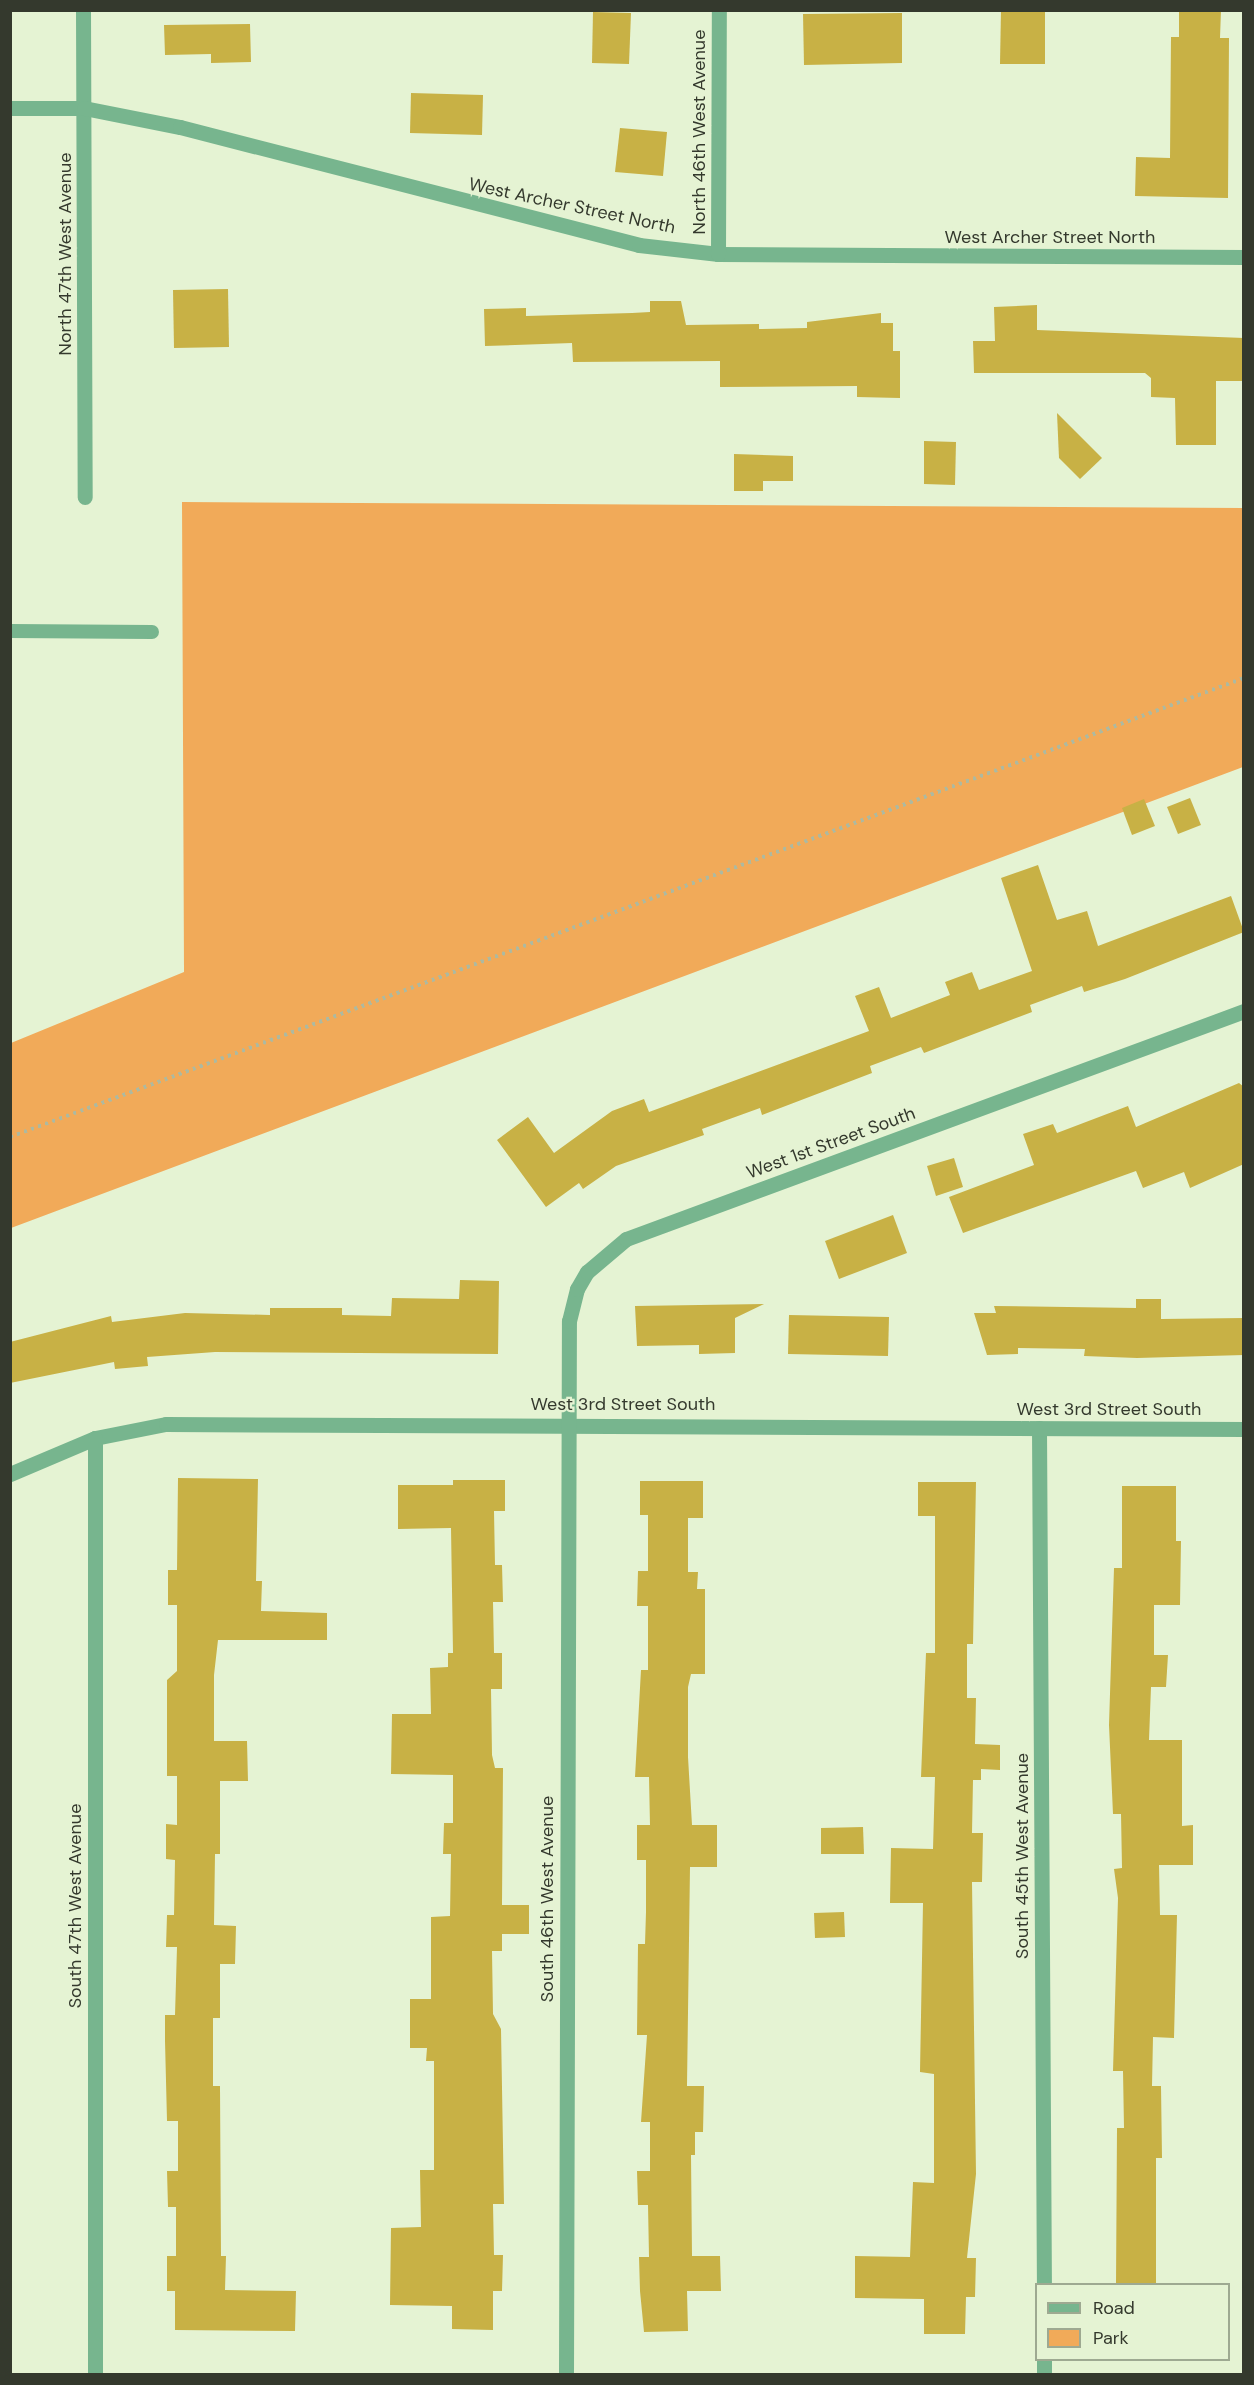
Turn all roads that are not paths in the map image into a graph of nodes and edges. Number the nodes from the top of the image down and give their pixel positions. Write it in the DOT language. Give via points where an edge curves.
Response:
graph roads {
  1 [pos="83,10"];
  2 [pos="719,10"];
  3 [pos="10,108"];
  4 [pos="84,108"];
  5 [pos="718,254"];
  6 [pos="1244,257"];
  7 [pos="85,497"];
  8 [pos="10,631"];
  9 [pos="152,632"];
  10 [pos="1244,1011"];
  11 [pos="568,1423"];
  12 [pos="1039,1428"];
  13 [pos="1244,1429"];
  14 [pos="95,1438"];
  15 [pos="10,1474"];
  16 [pos="1044,2283"];
  17 [pos="95,2374"];
  18 [pos="566,2374"];
  1 -- 4 [label="street, North 47th West Avenue"];
  2 -- 5 [label="street, North 46th West Avenue"];
  3 -- 4 [label="street, West Archer Street North"];
  4 -- 5 [label="street, West Archer Street North" via="180,127 639,244"];
  4 -- 7 [label="street, North 47th West Avenue"];
  5 -- 6 [label="street, West Archer Street North"];
  8 -- 9 [label="lane"];
  10 -- 11 [label="street, West 1st Street South" via="627,1239 587,1272 571,1304"];
  11 -- 12 [label="street, West 3rd Street South"];
  11 -- 14 [label="street, West 3rd Street South" via="166,1424"];
  11 -- 18 [label="street, South 46th West Avenue"];
  12 -- 13 [label="street, West 3rd Street South"];
  12 -- 16 [label="street, South 45th West Avenue"];
  14 -- 15 [label="street, West 3rd Street South"];
  14 -- 17 [label="street, South 47th West Avenue"];
}
